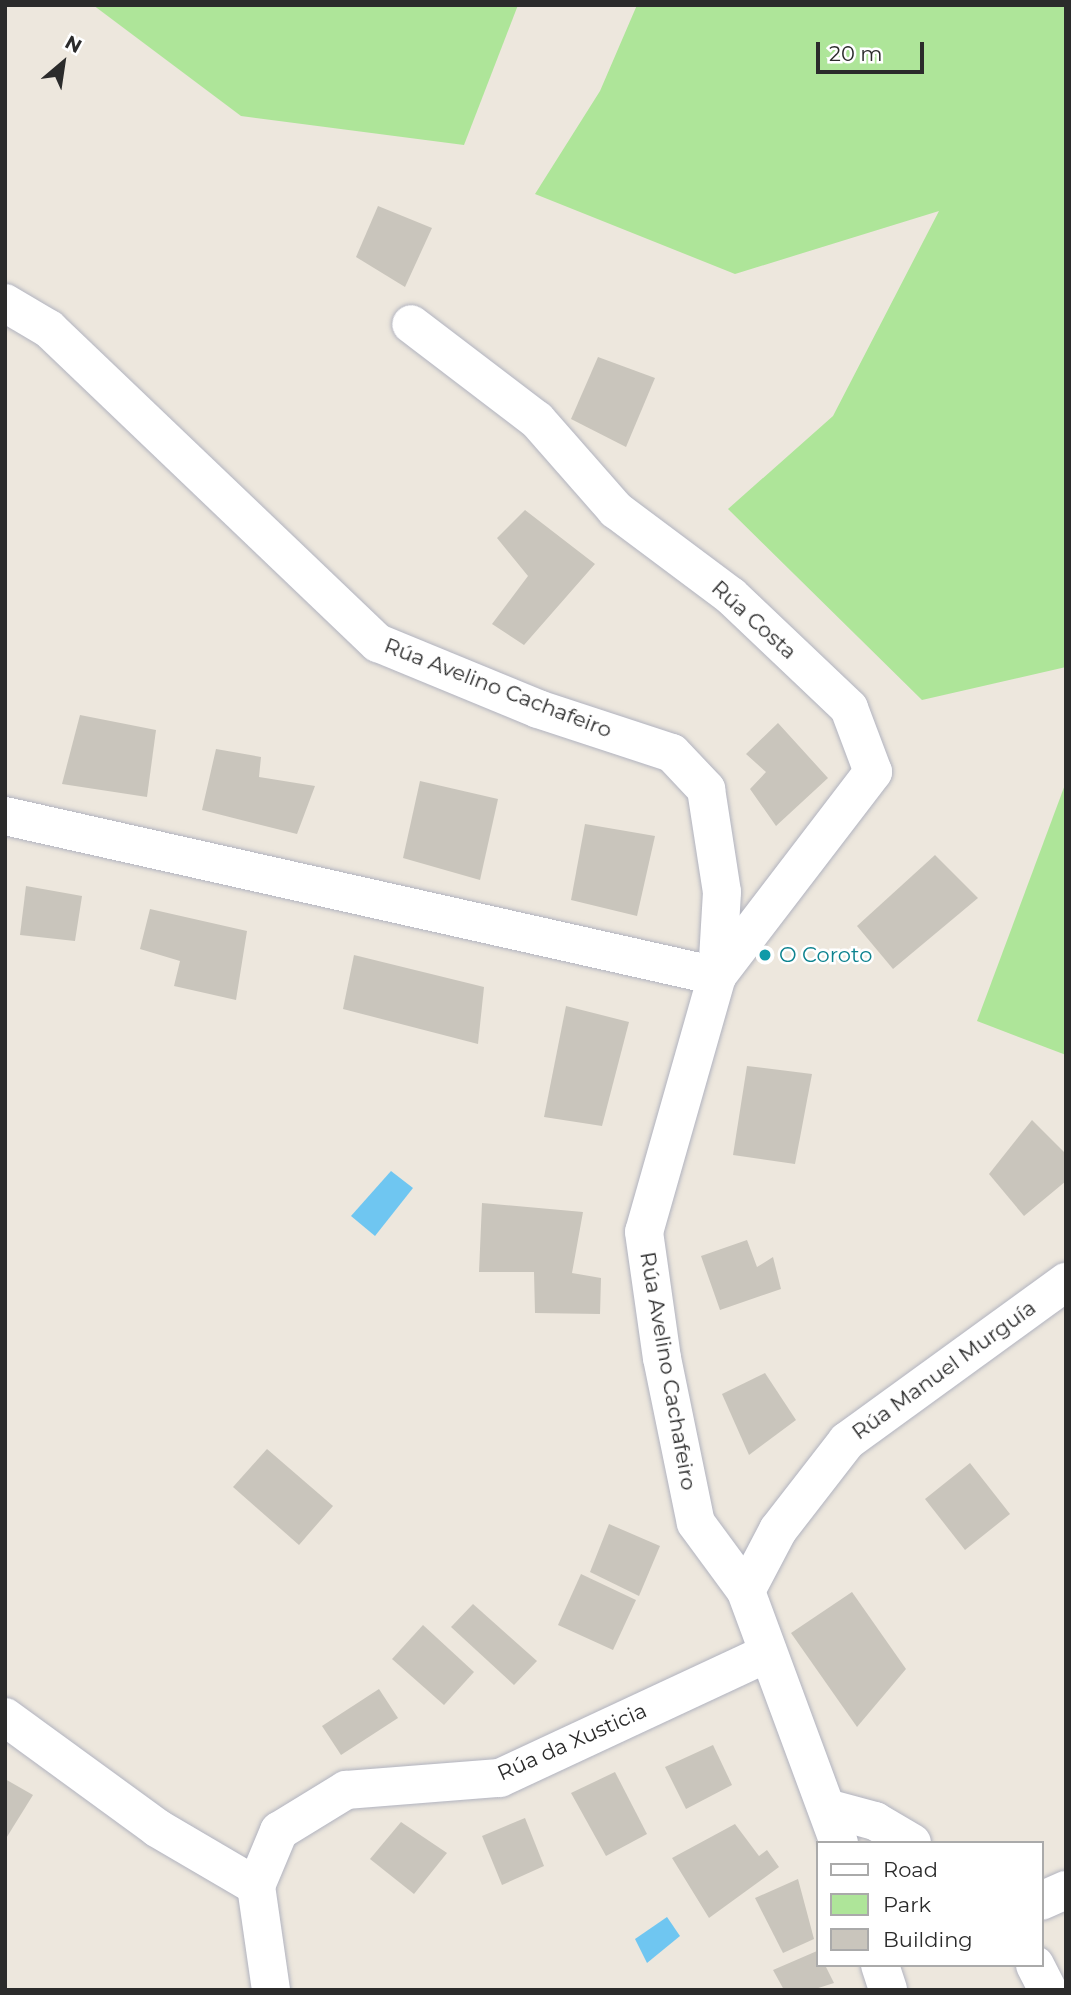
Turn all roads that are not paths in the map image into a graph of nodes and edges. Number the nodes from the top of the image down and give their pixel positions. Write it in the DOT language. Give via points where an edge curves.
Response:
graph roads {
  1 [pos="5,303"];
  2 [pos="411,324"];
  3 [pos="5,816"];
  4 [pos="717,976"];
  5 [pos="1066,1282"];
  6 [pos="746,1591"];
  7 [pos="766,1654"];
  8 [pos="5,1717"];
  9 [pos="833,1825"];
  10 [pos="909,1841"];
  11 [pos="256,1886"];
  12 [pos="1066,1890"];
  13 [pos="1043,1900"];
  14 [pos="881,1967"];
  15 [pos="1036,1967"];
  16 [pos="271,1990"];
  17 [pos="888,1990"];
  18 [pos="1048,1990"];
  1 -- 4 [label="street, Rúa Avelino Cachafeiro" via="49,329 378,643 538,709 671,753 706,789 722,892"];
  2 -- 4 [label="street, Rúa Costa" via="537,420 615,510 732,596 849,708 873,772"];
  3 -- 4 [label="street"];
  4 -- 6 [label="street, Rúa Avelino Cachafeiro" via="644,1232 662,1358 696,1523"];
  5 -- 6 [label="street, Rúa Manuel Murguía" via="847,1441 778,1530"];
  6 -- 7 [label="street"];
  7 -- 9 [label="street"];
  7 -- 11 [label="street, Rúa da Xusticia" via="500,1777 346,1790 279,1831"];
  8 -- 11 [label="street" via="157,1828"];
  9 -- 10 [label="street" via="875,1821"];
  11 -- 16 [label="street"];
  12 -- 13 [label="street"];
  14 -- 17 [label="street"];
  15 -- 18 [label="street"];
}
